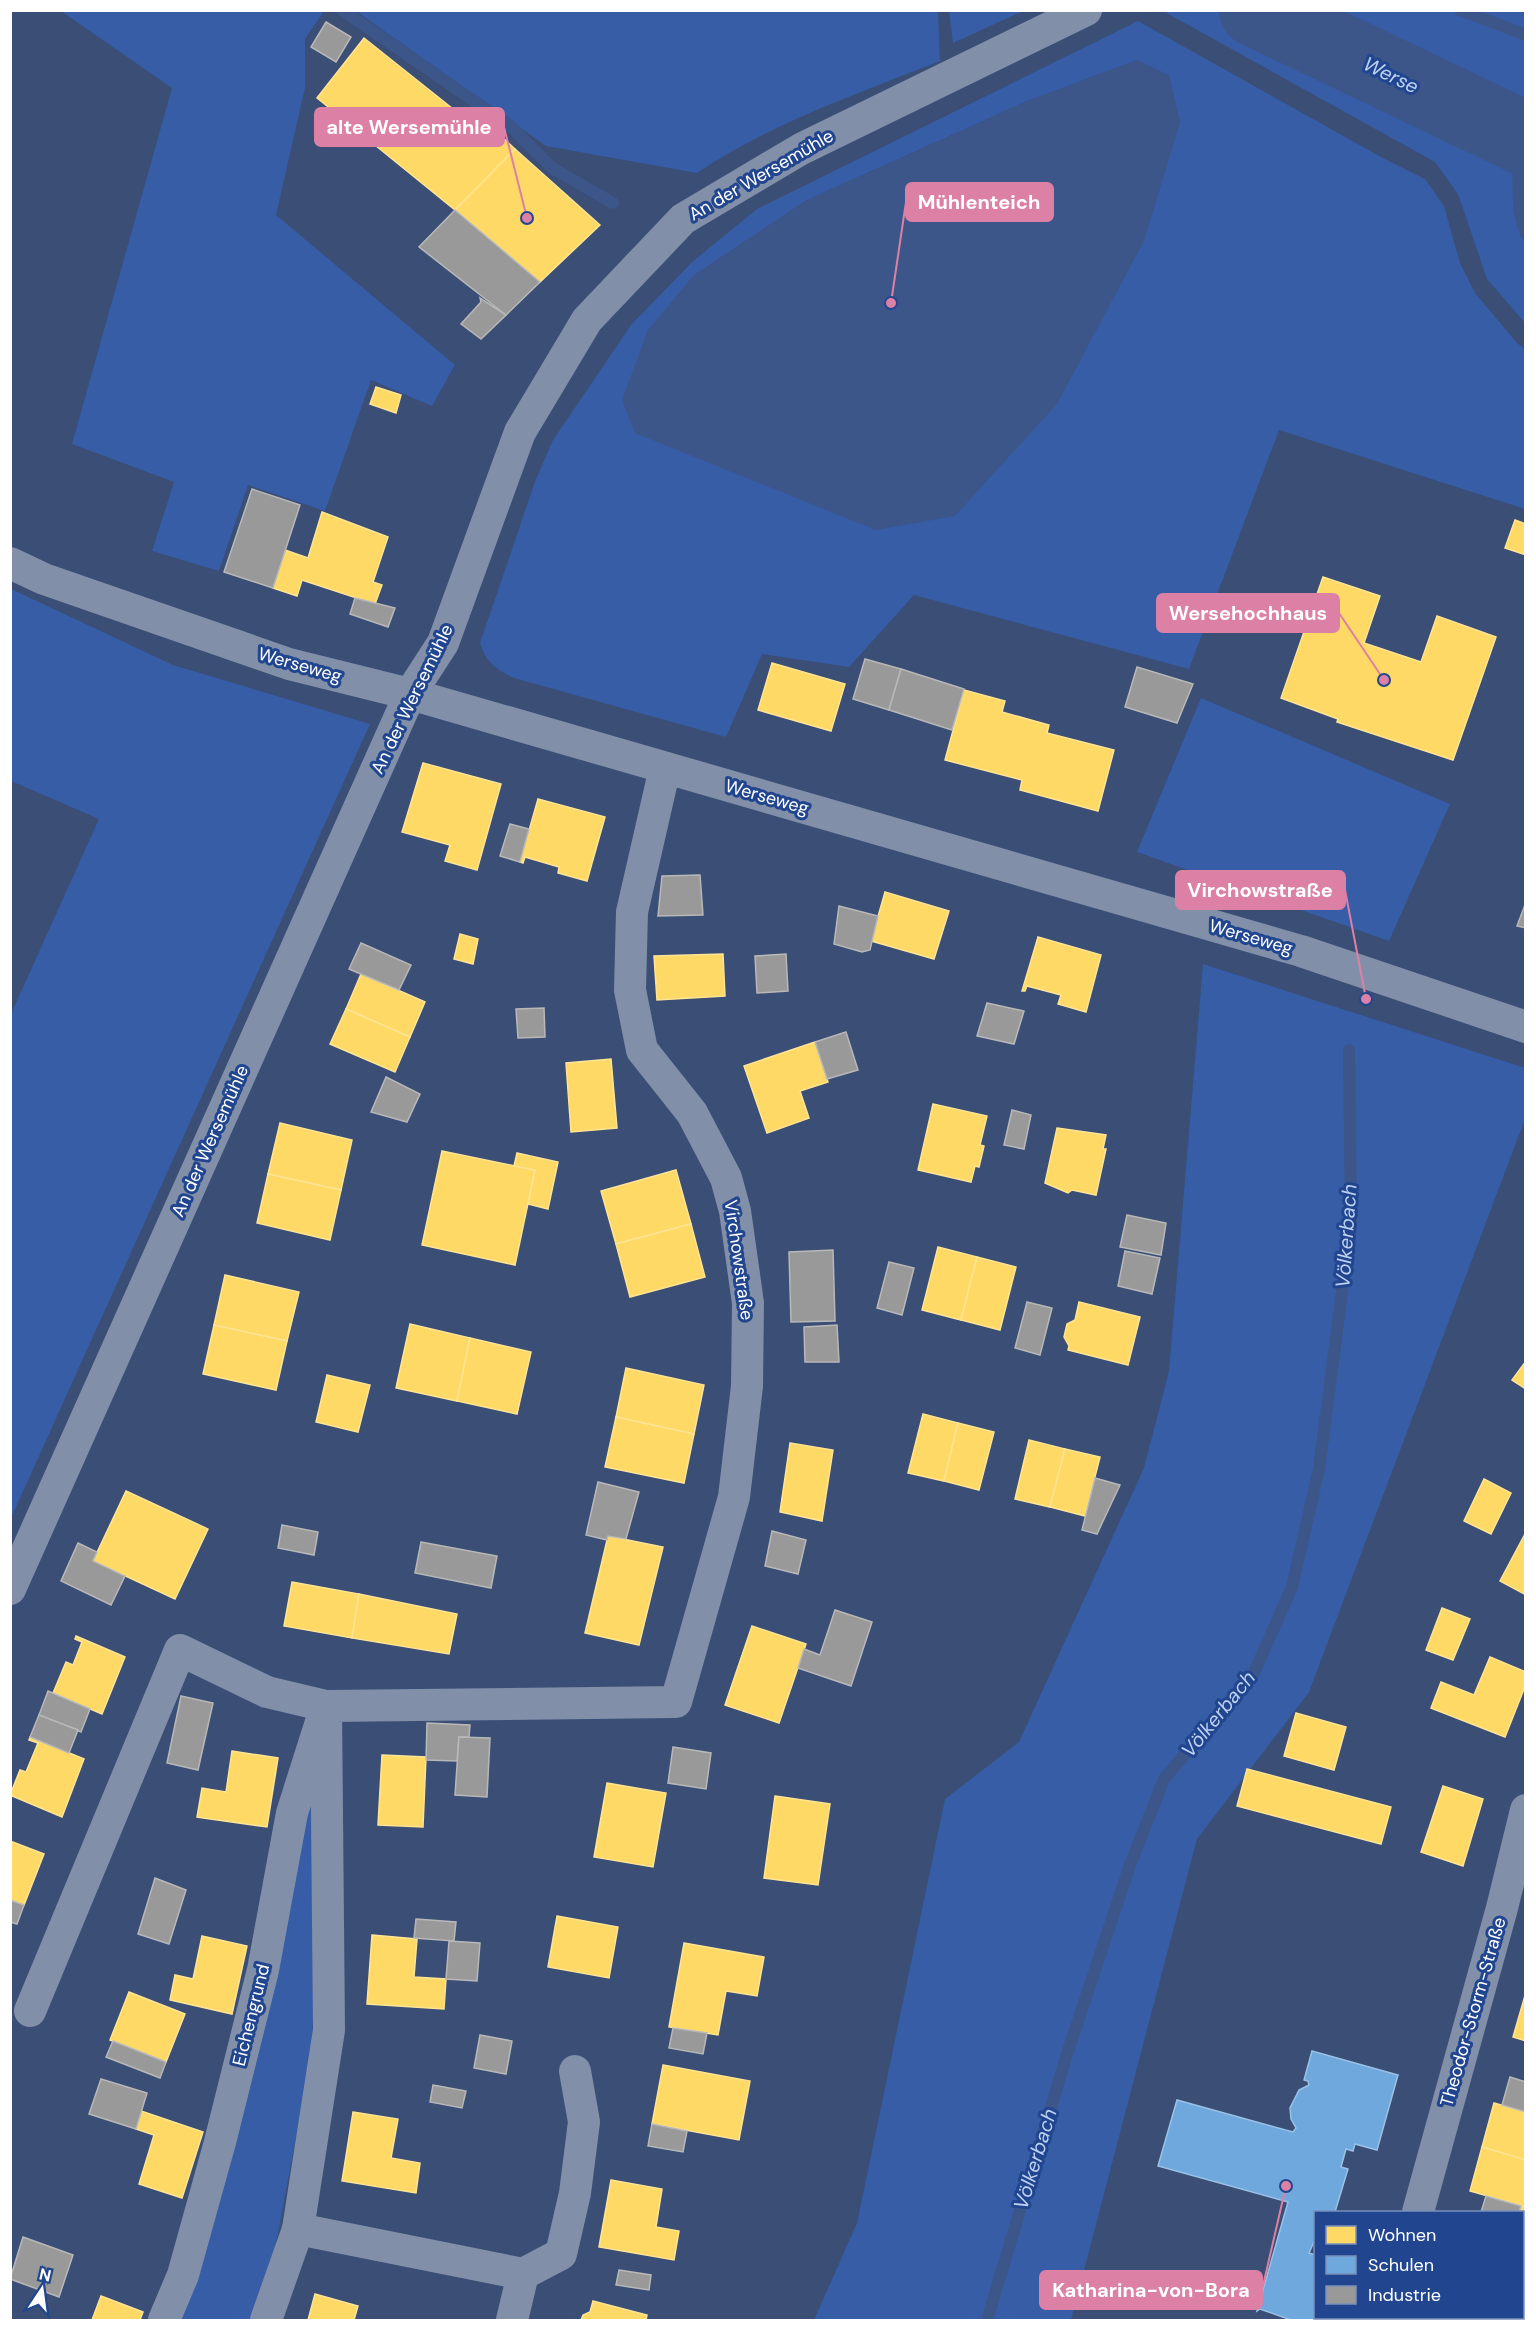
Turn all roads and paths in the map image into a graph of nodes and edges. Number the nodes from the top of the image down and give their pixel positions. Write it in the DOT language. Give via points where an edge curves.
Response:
graph roads {
  1 [pos="1086,10"];
  2 [pos="10,563"];
  3 [pos="410,694"];
  4 [pos="665,768"];
  5 [pos="1526,1027"];
  6 [pos="10,1589"];
  7 [pos="326,1706"];
  8 [pos="1526,1810"];
  9 [pos="1514,1912"];
  10 [pos="30,2012"];
  11 [pos="574,2071"];
  12 [pos="1418,2211"];
  13 [pos="298,2229"];
  14 [pos="523,2274"];
  15 [pos="164,2320"];
  16 [pos="266,2320"];
  17 [pos="512,2320"];
  1 -- 3 [label="street, An der Wersemühle" via="801,149 683,219 587,320 520,432 443,643"];
  2 -- 3 [label="street, Werseweg" via="44,579 289,664"];
  3 -- 4 [label="street, Werseweg"];
  3 -- 6 [label="street, An der Wersemühle"];
  4 -- 5 [label="street, Werseweg" via="1301,951"];
  4 -- 7 [label="street, Virchowstraße" via="632,912 630,990 642,1050 692,1113 726,1178 735,1211 748,1303 747,1386 734,1497 676,1702"];
  7 -- 10 [label="street" via="267,1692 180,1650"];
  7 -- 13 [label="street" via="329,2030"];
  7 -- 15 [label="street, Eichengrund" via="292,1813 263,1970 220,2142 183,2275"];
  8 -- 9 [label="street, Theodor-Storm-Straße"];
  9 -- 12 [label="street, Theodor-Storm-Straße"];
  11 -- 14 [label="street" via="584,2122 575,2193 561,2254"];
  13 -- 14 [label="street"];
  13 -- 16 [label="street"];
  14 -- 17 [label="street"];
}
